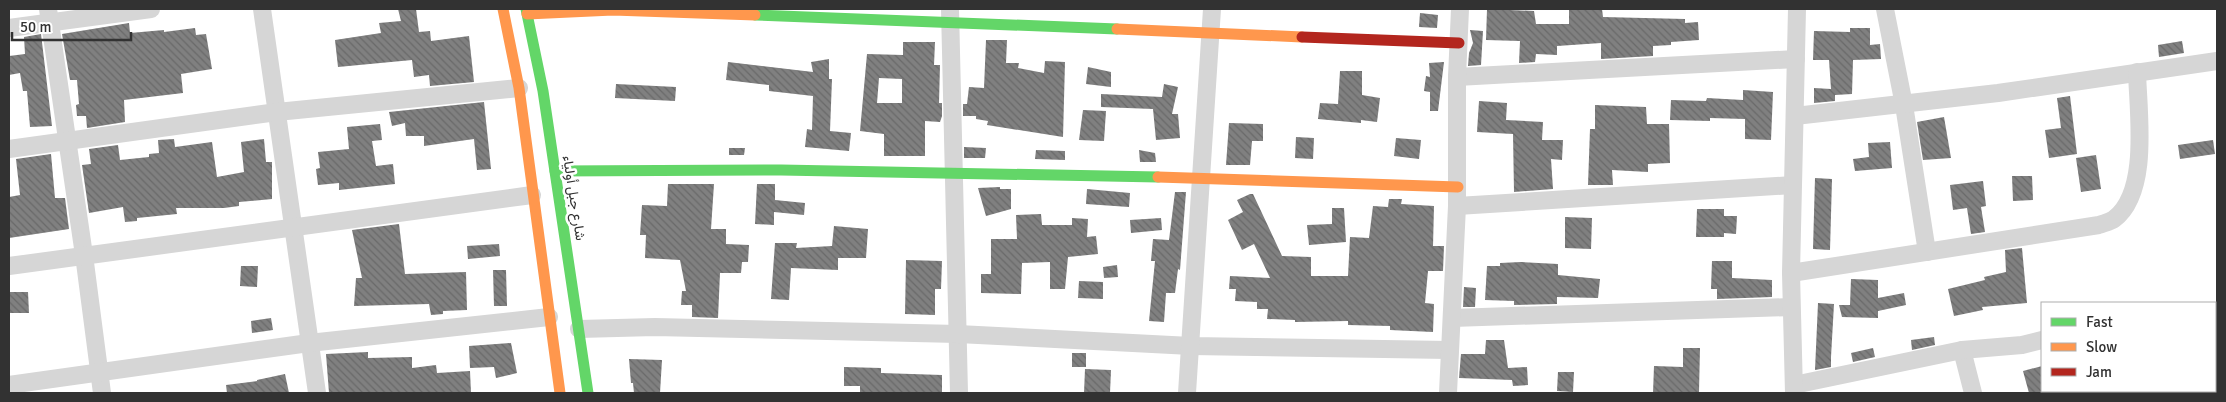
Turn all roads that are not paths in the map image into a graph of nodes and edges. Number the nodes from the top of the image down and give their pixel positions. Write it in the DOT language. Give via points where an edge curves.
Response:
graph roads {
  1 [pos="151,9"];
  2 [pos="262,9"];
  3 [pos="503,9"];
  4 [pos="1212,9"];
  5 [pos="1460,9"];
  6 [pos="1797,9"];
  7 [pos="1885,9"];
  8 [pos="527,12"];
  9 [pos="950,15"];
  10 [pos="49,16"];
  11 [pos="9,28"];
  12 [pos="1210,32"];
  13 [pos="1459,43"];
  14 [pos="1796,59"];
  15 [pos="2217,61"];
  16 [pos="2137,72"];
  17 [pos="1457,77"];
  18 [pos="519,88"];
  19 [pos="1904,105"];
  20 [pos="277,112"];
  21 [pos="1795,116"];
  22 [pos="68,141"];
  23 [pos="9,149"];
  24 [pos="555,171"];
  25 [pos="953,172"];
  26 [pos="1202,178"];
  27 [pos="1793,185"];
  28 [pos="1458,188"];
  29 [pos="532,195"];
  30 [pos="1457,206"];
  31 [pos="292,228"];
  32 [pos="1927,252"];
  33 [pos="84,255"];
  34 [pos="9,266"];
  35 [pos="1790,273"];
  36 [pos="1791,307"];
  37 [pos="550,317"];
  38 [pos="1452,318"];
  39 [pos="579,329"];
  40 [pos="958,334"];
  41 [pos="2041,340"];
  42 [pos="309,343"];
  43 [pos="1191,346"];
  44 [pos="1450,350"];
  45 [pos="1962,350"];
  46 [pos="99,371"];
  47 [pos="9,384"];
  48 [pos="1794,389"];
  49 [pos="102,393"];
  50 [pos="317,393"];
  51 [pos="560,393"];
  52 [pos="588,393"];
  53 [pos="959,393"];
  54 [pos="1187,393"];
  55 [pos="1448,393"];
  56 [pos="1973,393"];
  1 -- 10 [label="street"];
  2 -- 20 [label="street"];
  3 -- 18 [label="street"];
  4 -- 12 [label="street"];
  5 -- 13 [label="street"];
  6 -- 14 [label="street"];
  7 -- 19 [label="street"];
  8 -- 9 [label="street" via="613,10"];
  8 -- 24 [label="street, شارع جبل أولياء"];
  9 -- 12 [label="street"];
  9 -- 25 [label="street"];
  10 -- 11 [label="street"];
  10 -- 22 [label="street"];
  12 -- 13 [label="street"];
  12 -- 26 [label="street"];
  13 -- 17 [label="street"];
  14 -- 17 [label="street"];
  14 -- 21 [label="street"];
  15 -- 16 [label="street"];
  16 -- 19 [label="street"];
  16 -- 32 [label="street" via="2140,160 2129,198 2113,220 2100,225"];
  17 -- 28 [label="street"];
  18 -- 20 [label="street"];
  18 -- 29 [label="street"];
  19 -- 21 [label="street"];
  19 -- 32 [label="street"];
  20 -- 22 [label="street"];
  20 -- 31 [label="street"];
  21 -- 27 [label="street"];
  22 -- 23 [label="street"];
  22 -- 33 [label="street"];
  24 -- 25 [label="street"];
  24 -- 39 [label="street, شارع جبل أولياء"];
  25 -- 26 [label="street"];
  25 -- 40 [label="street"];
  26 -- 28 [label="street"];
  26 -- 43 [label="street"];
  27 -- 30 [label="street"];
  27 -- 35 [label="street"];
  28 -- 30 [label="street"];
  29 -- 31 [label="street"];
  29 -- 37 [label="street"];
  30 -- 38 [label="street"];
  31 -- 33 [label="street"];
  31 -- 42 [label="street"];
  32 -- 35 [label="street"];
  33 -- 34 [label="street"];
  33 -- 46 [label="street"];
  35 -- 36 [label="street"];
  36 -- 38 [label="street"];
  36 -- 48 [label="street"];
  37 -- 42 [label="street"];
  37 -- 51 [label="street"];
  38 -- 44 [label="street"];
  39 -- 40 [label="street" via="655,327"];
  39 -- 52 [label="street, شارع جبل أولياء"];
  40 -- 43 [label="street"];
  40 -- 53 [label="street"];
  41 -- 45 [label="street"];
  42 -- 46 [label="street"];
  42 -- 50 [label="street"];
  43 -- 44 [label="street"];
  43 -- 54 [label="street"];
  44 -- 55 [label="street"];
  45 -- 48 [label="street"];
  45 -- 56 [label="street"];
  46 -- 47 [label="street"];
  46 -- 49 [label="street"];
}
